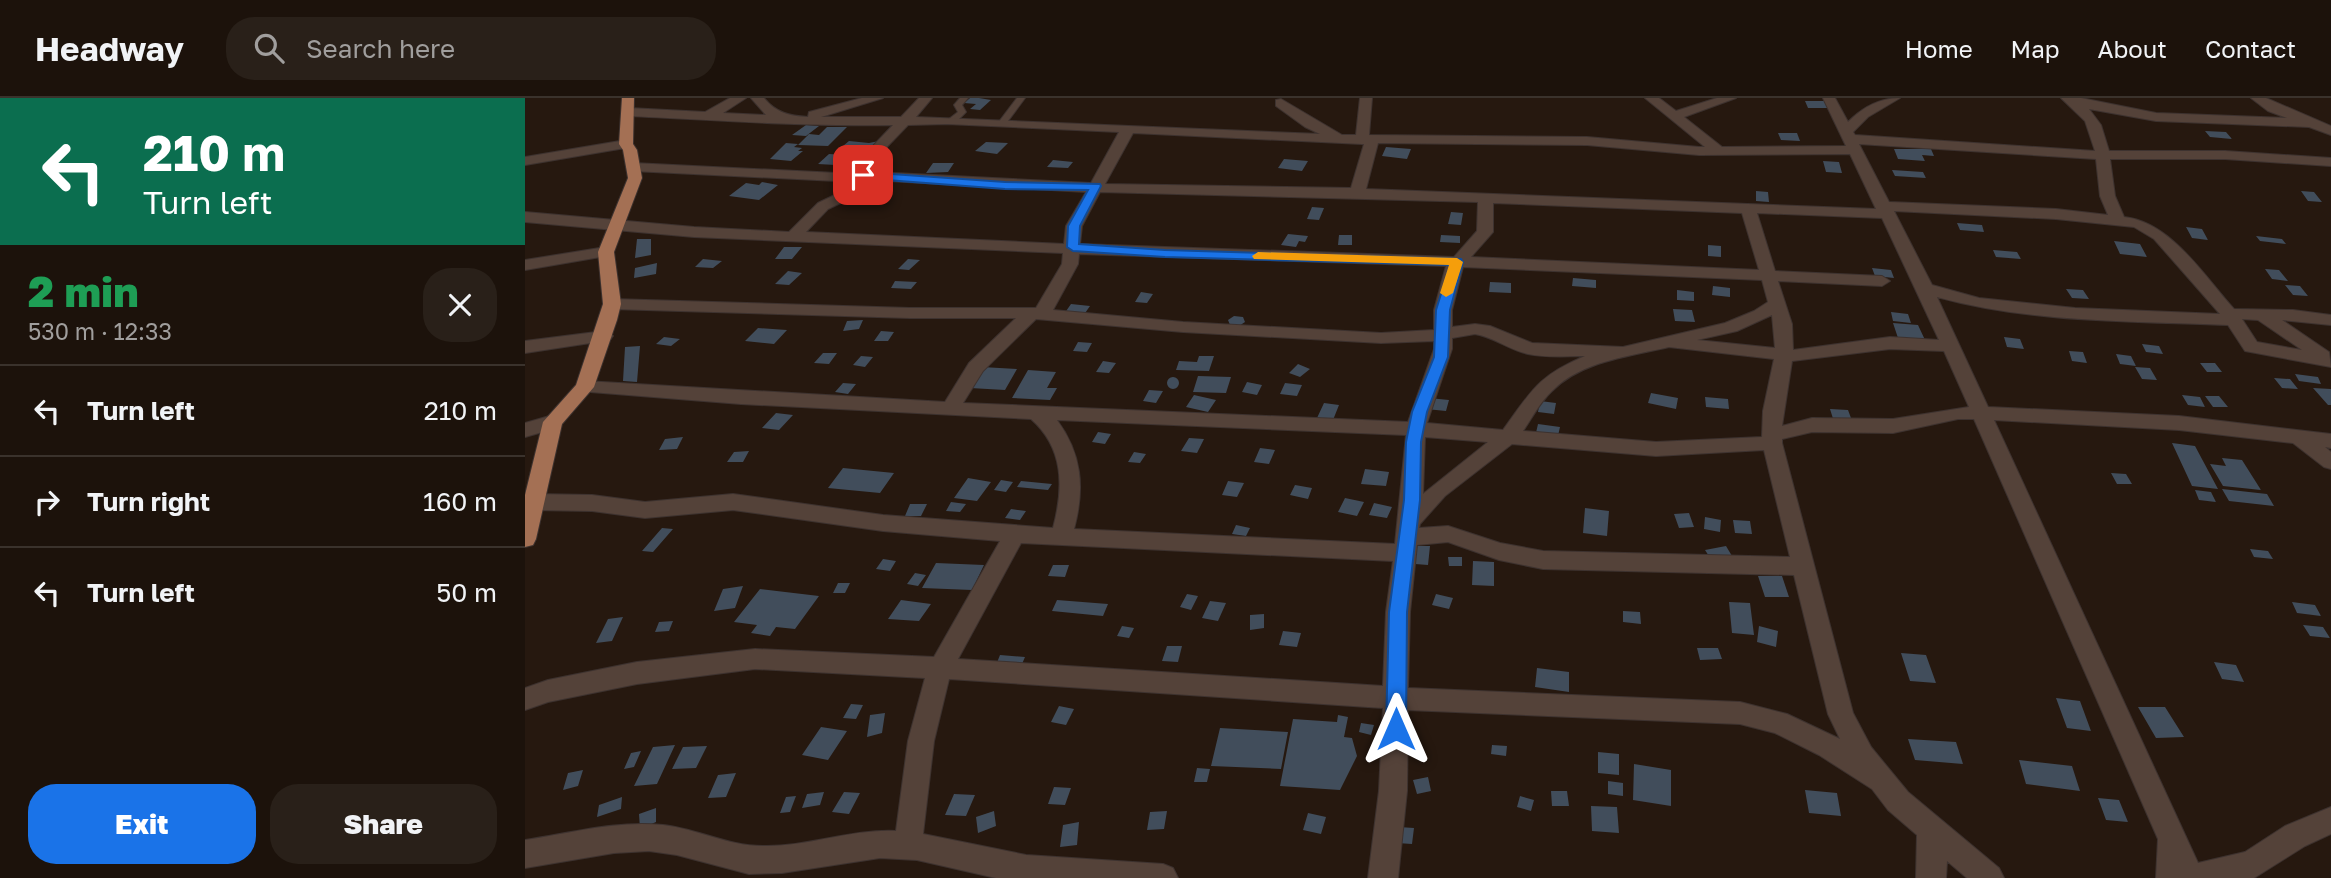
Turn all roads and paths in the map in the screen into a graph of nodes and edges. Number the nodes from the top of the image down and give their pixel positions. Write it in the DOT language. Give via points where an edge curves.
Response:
graph roads {
  1 [pos="740,98"];
  2 [pos="757,98"];
  3 [pos="836,98"];
  4 [pos="926,98"];
  5 [pos="964,98"];
  6 [pos="1021,98"];
  7 [pos="1366,98"];
  8 [pos="1651,98"];
  9 [pos="1730,98"];
  10 [pos="1829,98"];
  11 [pos="1894,98"];
  12 [pos="2257,98"];
  13 [pos="2071,99"];
  14 [pos="1282,101"];
  15 [pos="628,105"];
  16 [pos="889,106"];
  17 [pos="826,111"];
  18 [pos="1675,116"];
  19 [pos="705,117"];
  20 [pos="791,121"];
  21 [pos="952,121"];
  22 [pos="1002,123"];
  23 [pos="2308,123"];
  24 [pos="1128,129"];
  25 [pos="2331,131"];
  26 [pos="1248,135"];
  27 [pos="1360,139"];
  28 [pos="1851,140"];
  29 [pos="626,144"];
  30 [pos="1719,151"];
  31 [pos="2102,156"];
  32 [pos="525,161"];
  33 [pos="2331,162"];
  34 [pos="633,167"];
  35 [pos="866,176"];
  36 [pos="1096,186"];
  37 [pos="1357,193"];
  38 [pos="1486,198"];
  39 [pos="1748,208"];
  40 [pos="1885,210"];
  41 [pos="525,217"];
  42 [pos="2118,220"];
  43 [pos="617,226"];
  44 [pos="793,237"];
  45 [pos="1073,247"];
  46 [pos="606,252"];
  47 [pos="1457,262"];
  48 [pos="525,265"];
  49 [pos="1768,275"];
  50 [pos="1882,281"];
  51 [pos="1925,288"];
  52 [pos="612,304"];
  53 [pos="1776,304"];
  54 [pos="2331,307"];
  55 [pos="1037,313"];
  56 [pos="2262,314"];
  57 [pos="2232,317"];
  58 [pos="2323,319"];
  59 [pos="1443,334"];
  60 [pos="604,335"];
  61 [pos="1660,342"];
  62 [pos="1952,346"];
  63 [pos="525,347"];
  64 [pos="1622,352"];
  65 [pos="1784,355"];
  66 [pos="2331,361"];
  67 [pos="585,387"];
  68 [pos="950,409"];
  69 [pos="1036,413"];
  70 [pos="1981,413"];
  71 [pos="553,422"];
  72 [pos="1416,428"];
  73 [pos="525,430"];
  74 [pos="2295,436"];
  75 [pos="1507,438"];
  76 [pos="1772,439"];
  77 [pos="2331,441"];
  78 [pos="2331,462"];
  79 [pos="533,502"];
  80 [pos="1015,534"];
  81 [pos="1061,537"];
  82 [pos="1407,537"];
  83 [pos="525,539"];
  84 [pos="1802,566"];
  85 [pos="942,668"];
  86 [pos="1396,698"];
  87 [pos="525,699"];
  88 [pos="1878,779"];
  89 [pos="2331,820"];
  90 [pos="1931,831"];
  91 [pos="2171,833"];
  92 [pos="908,845"];
  93 [pos="525,853"];
  94 [pos="1163,878"];
  95 [pos="1383,878"];
  96 [pos="1931,878"];
  97 [pos="1989,878"];
  98 [pos="2171,878"];
  99 [pos="2192,878"];
  1 -- 19 [label="street"];
  2 -- 20 [label="street"];
  3 -- 17 [label="street"];
  4 -- 16 [label="street"];
  5 -- 21 [label="lane" via="958,105 962,112"];
  6 -- 22 [label="lane"];
  7 -- 27 [label="street"];
  8 -- 18 [label="street"];
  9 -- 18 [label="street"];
  10 -- 28 [label="street"];
  11 -- 28 [label="street" via="1863,114"];
  12 -- 23 [label="street"];
  13 -- 23 [label="street" via="2195,121"];
  13 -- 31 [label="street" via="2096,129"];
  14 -- 26 [label="street" via="1268,126"];
  14 -- 27 [label="street" via="1310,124"];
  15 -- 19 [label="street"];
  15 -- 29 [label="main road"];
  16 -- 17 [label="street"];
  16 -- 20 [label="street"];
  16 -- 21 [label="street"];
  16 -- 35 [label="street"];
  17 -- 20 [label="street"];
  18 -- 30 [label="street"];
  19 -- 20 [label="street"];
  21 -- 22 [label="street"];
  22 -- 24 [label="street"];
  23 -- 25 [label="street"];
  24 -- 26 [label="street"];
  24 -- 36 [label="street"];
  26 -- 27 [label="street"];
  27 -- 30 [label="street" via="1575,140"];
  27 -- 37 [label="street"];
  28 -- 30 [label="street"];
  28 -- 31 [label="street"];
  28 -- 40 [label="street"];
  29 -- 32 [label="street"];
  29 -- 34 [label="main road"];
  31 -- 33 [label="street" via="2225,155"];
  31 -- 42 [label="street" via="2104,190"];
  34 -- 35 [label="street"];
  34 -- 43 [label="main road" via="635,178"];
  35 -- 36 [label="street"];
  35 -- 44 [label="street" via="852,191 823,206"];
  36 -- 37 [label="street"];
  36 -- 45 [label="street" via="1074,226"];
  37 -- 38 [label="street"];
  38 -- 39 [label="street"];
  38 -- 47 [label="street" via="1485,232"];
  39 -- 40 [label="street"];
  39 -- 49 [label="street"];
  40 -- 42 [label="street"];
  40 -- 51 [label="street"];
  41 -- 43 [label="street"];
  42 -- 57 [label="street" via="2157,233"];
  43 -- 44 [label="street"];
  43 -- 46 [label="main road"];
  44 -- 45 [label="street"];
  45 -- 47 [label="street"];
  45 -- 55 [label="street" via="1070,264"];
  46 -- 48 [label="street"];
  46 -- 52 [label="main road"];
  47 -- 49 [label="street"];
  47 -- 59 [label="street" via="1446,291"];
  49 -- 50 [label="street"];
  49 -- 53 [label="street"];
  51 -- 57 [label="street" via="1978,303 2075,313"];
  51 -- 62 [label="street"];
  52 -- 55 [label="street"];
  52 -- 60 [label="main road"];
  53 -- 61 [label="street" via="1731,327"];
  53 -- 65 [label="street" via="1783,324"];
  54 -- 58 [label="street"];
  55 -- 59 [label="street" via="1381,338"];
  55 -- 68 [label="street" via="976,366"];
  56 -- 57 [label="street"];
  56 -- 58 [label="street"];
  56 -- 66 [label="street"];
  57 -- 66 [label="street" via="2251,347"];
  59 -- 64 [label="street" via="1483,330 1531,349"];
  59 -- 72 [label="street" via="1441,357"];
  60 -- 63 [label="street"];
  60 -- 67 [label="main road"];
  61 -- 64 [label="street"];
  61 -- 65 [label="street"];
  62 -- 65 [label="street" via="1890,343"];
  62 -- 70 [label="street"];
  64 -- 75 [label="street" via="1581,365 1545,386"];
  65 -- 76 [label="street"];
  67 -- 68 [label="street"];
  67 -- 71 [label="main road"];
  68 -- 69 [label="street"];
  69 -- 72 [label="street"];
  69 -- 81 [label="street" via="1054,428 1069,454 1070,498"];
  70 -- 74 [label="street" via="2179,423"];
  70 -- 76 [label="street" via="1893,426 1812,425"];
  70 -- 91 [label="street"];
  71 -- 73 [label="street"];
  71 -- 79 [label="main road"];
  72 -- 75 [label="street"];
  72 -- 82 [label="street"];
  74 -- 77 [label="street"];
  74 -- 78 [label="street"];
  75 -- 76 [label="street" via="1656,449"];
  75 -- 82 [label="street" via="1438,491"];
  76 -- 84 [label="street"];
  79 -- 80 [label="street" via="645,510 733,502 883,523"];
  79 -- 83 [label="main road"];
  80 -- 81 [label="street"];
  80 -- 85 [label="street"];
  81 -- 82 [label="street"];
  82 -- 84 [label="street" via="1447,534 1543,560"];
  82 -- 86 [label="street" via="1398,612"];
  84 -- 88 [label="street" via="1841,714"];
  85 -- 86 [label="street"];
  85 -- 87 [label="street" via="755,659 637,674"];
  85 -- 92 [label="street" via="920,743"];
  86 -- 88 [label="street" via="1761,716 1820,739"];
  86 -- 95 [label="street" via="1393,791"];
  88 -- 90 [label="street"];
  89 -- 99 [label="street" via="2295,836 2251,865"];
  90 -- 96 [label="street"];
  90 -- 97 [label="street"];
  91 -- 98 [label="street"];
  91 -- 99 [label="street"];
  92 -- 93 [label="street" via="851,846 760,861 726,858 689,844 646,837"];
  92 -- 94 [label="street" via="1026,869"];
}
